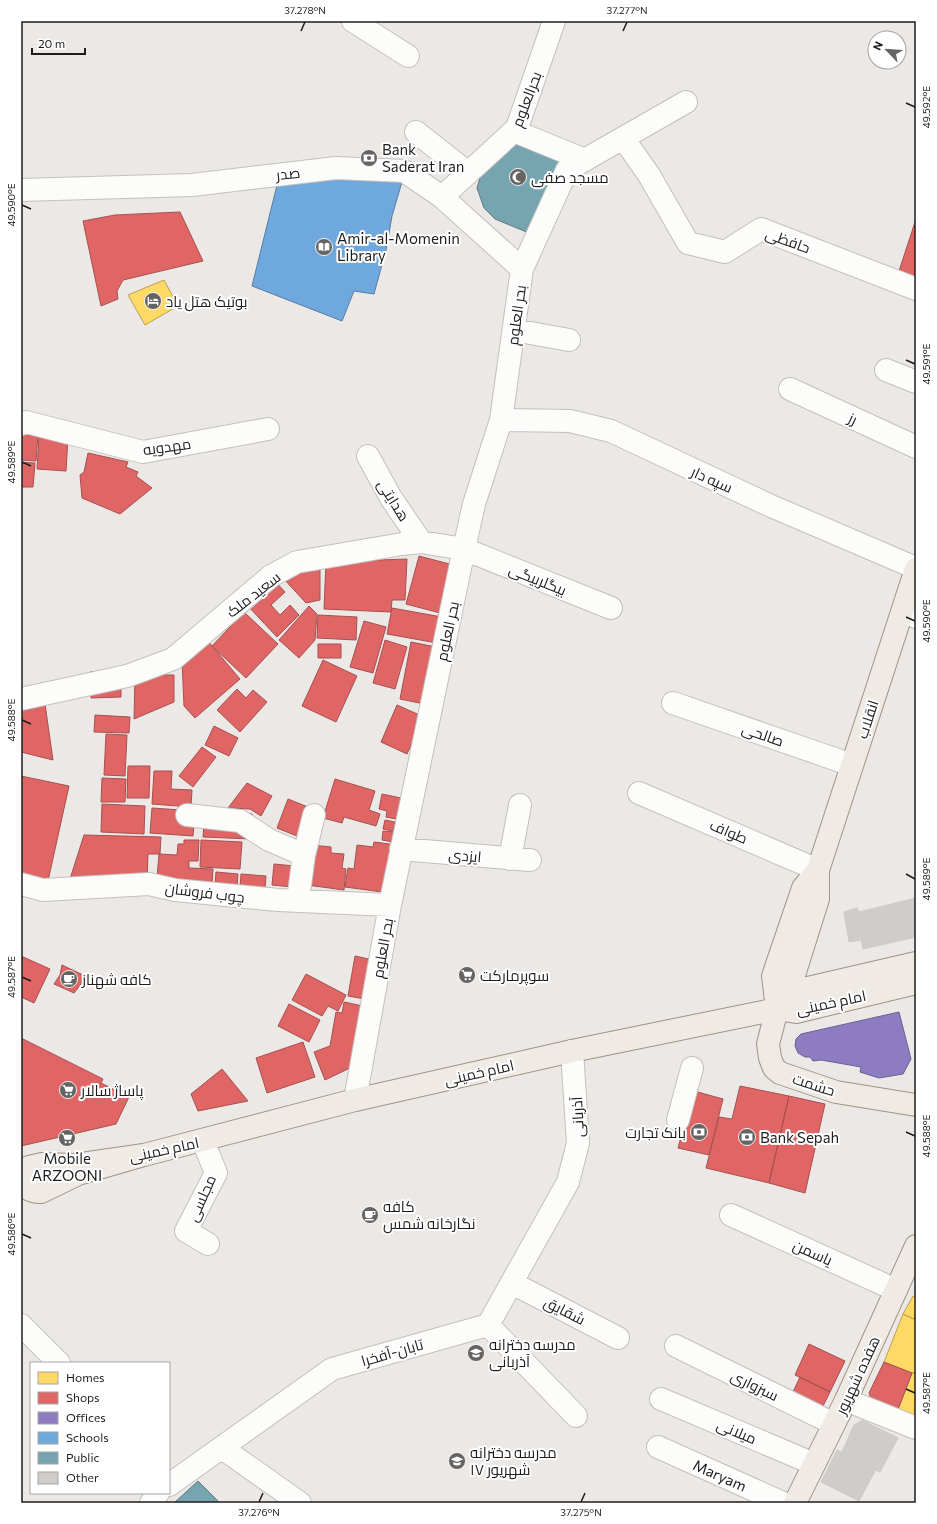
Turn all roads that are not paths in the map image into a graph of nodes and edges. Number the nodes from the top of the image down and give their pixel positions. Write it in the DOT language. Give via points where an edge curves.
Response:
graph roads {
  1 [pos="554,21"];
  2 [pos="365,24"];
  3 [pos="408,56"];
  4 [pos="686,102"];
  5 [pos="514,131"];
  6 [pos="416,132"];
  7 [pos="623,138"];
  8 [pos="585,160"];
  9 [pos="468,173"];
  10 [pos="21,190"];
  11 [pos="442,197"];
  12 [pos="522,269"];
  13 [pos="916,289"];
  14 [pos="514,330"];
  15 [pos="569,340"];
  16 [pos="886,370"];
  17 [pos="916,382"];
  18 [pos="790,389"];
  19 [pos="501,420"];
  20 [pos="21,424"];
  21 [pos="268,429"];
  22 [pos="916,447"];
  23 [pos="368,456"];
  24 [pos="421,542"];
  25 [pos="464,549"];
  26 [pos="916,569"];
  27 [pos="611,608"];
  28 [pos="910,614"];
  29 [pos="21,699"];
  30 [pos="673,703"];
  31 [pos="852,765"];
  32 [pos="639,793"];
  33 [pos="520,805"];
  34 [pos="187,815"];
  35 [pos="314,815"];
  36 [pos="402,849"];
  37 [pos="304,855"];
  38 [pos="818,870"];
  39 [pos="21,884"];
  40 [pos="298,900"];
  41 [pos="390,905"];
  42 [pos="916,963"];
  43 [pos="916,983"];
  44 [pos="777,1009"];
  45 [pos="572,1051"];
  46 [pos="692,1068"];
  47 [pos="355,1100"];
  48 [pos="916,1105"];
  49 [pos="678,1120"];
  50 [pos="202,1141"];
  51 [pos="144,1155"];
  52 [pos="21,1180"];
  53 [pos="731,1215"];
  54 [pos="208,1244"];
  55 [pos="916,1246"];
  56 [pos="512,1283"];
  57 [pos="896,1290"];
  58 [pos="21,1325"];
  59 [pos="488,1325"];
  60 [pos="618,1338"];
  61 [pos="676,1346"];
  62 [pos="57,1362"];
  63 [pos="661,1399"];
  64 [pos="846,1400"];
  65 [pos="576,1416"];
  66 [pos="834,1424"];
  67 [pos="916,1428"];
  68 [pos="658,1447"];
  69 [pos="222,1448"];
  70 [pos="814,1464"];
  71 [pos="170,1484"];
  72 [pos="159,1494"];
  73 [pos="151,1503"];
  74 [pos="300,1503"];
  75 [pos="783,1503"];
  76 [pos="795,1503"];
  1 -- 5 [label="street, بحرالعلوم" via="518,128"];
  2 -- 3 [label="street"];
  4 -- 7 [label="street"];
  5 -- 8 [label="street"];
  5 -- 9 [label="street, بحرالعلوم"];
  6 -- 9 [label="street"];
  7 -- 8 [label="street"];
  7 -- 13 [label="street, حافظی" via="649,175 688,243 725,252 761,229"];
  8 -- 12 [label="street" via="567,170"];
  9 -- 11 [label="street, بحرالعلوم"];
  10 -- 11 [label="street, صدر" via="192,185 336,168 404,171"];
  11 -- 12 [label="street, بحر العلوم"];
  12 -- 14 [label="street, بحر العلوم"];
  14 -- 15 [label="street"];
  14 -- 19 [label="street, بحر العلوم"];
  16 -- 17 [label="street"];
  18 -- 22 [label="street, رز"];
  19 -- 25 [label="street, بحر العلوم" via="474,504"];
  19 -- 26 [label="street, سپه دار" via="570,421 611,431 771,506"];
  20 -- 21 [label="street, مهدویه" via="26,422 143,452"];
  23 -- 24 [label="street, هدایتی" via="391,498"];
  24 -- 25 [label="street, سعید ملک"];
  24 -- 29 [label="street, سعید ملک" via="297,562 271,576 173,659 127,676"];
  25 -- 27 [label="street, بیگلربیگی"];
  25 -- 36 [label="street, بحر العلوم"];
  26 -- 28 [label="main road, انقلاب"];
  28 -- 31 [label="main road, انقلاب"];
  30 -- 31 [label="street, صالحی"];
  31 -- 38 [label="main road, انقلاب"];
  32 -- 38 [label="street, طواف"];
  33 -- 36 [label="street, ایزدی" via="520,860"];
  34 -- 37 [label="street" via="240,821 269,840"];
  35 -- 37 [label="street"];
  36 -- 41 [label="street, بحر العلوم"];
  37 -- 40 [label="street"];
  38 -- 44 [label="main road, انقلاب" via="803,888 773,976"];
  39 -- 40 [label="street, چوب فروشان" via="43,890 149,884 175,890"];
  40 -- 41 [label="street, چوب فروشان"];
  41 -- 47 [label="street, بحر العلوم"];
  42 -- 44 [label="main road" via="795,991"];
  43 -- 44 [label="main road, امام خمینی" via="796,1012"];
  44 -- 45 [label="main road, امام خمینی"];
  44 -- 48 [label="main road, حشمت" via="768,1044 774,1068 780,1073 836,1092"];
  45 -- 47 [label="main road, امام خمینی"];
  45 -- 56 [label="street, آذربانی" via="578,1143 568,1182"];
  46 -- 49 [label="street"];
  47 -- 50 [label="main road, امام خمینی"];
  50 -- 51 [label="main road, امام خمینی"];
  50 -- 54 [label="street, مجلسی" via="216,1173 186,1231"];
  51 -- 52 [label="main road, امام خمینی" via="75,1165 42,1164 29,1167"];
  51 -- 52 [label="main road" via="78,1174 41,1192 28,1189"];
  53 -- 57 [label="street, یاسمن"];
  55 -- 57 [label="main road, هفده شهریور"];
  56 -- 59 [label="street"];
  56 -- 60 [label="street, شقایق"];
  57 -- 64 [label="main road, هفده شهریور"];
  58 -- 62 [label="street"];
  59 -- 65 [label="street"];
  59 -- 69 [label="street, تابان-آفخرا" via="332,1369"];
  61 -- 66 [label="street, سبزواری"];
  63 -- 70 [label="street, میلانی"];
  64 -- 66 [label="main road, هفده شهریور"];
  64 -- 67 [label="street"];
  66 -- 70 [label="main road, هفده شهریور"];
  68 -- 75 [label="street, Maryam"];
  69 -- 71 [label="street, تابان-آفخرا"];
  69 -- 74 [label="street"];
  70 -- 76 [label="main road, هفده شهریور"];
  72 -- 73 [label="street, تابان-آفخرا"];
}
